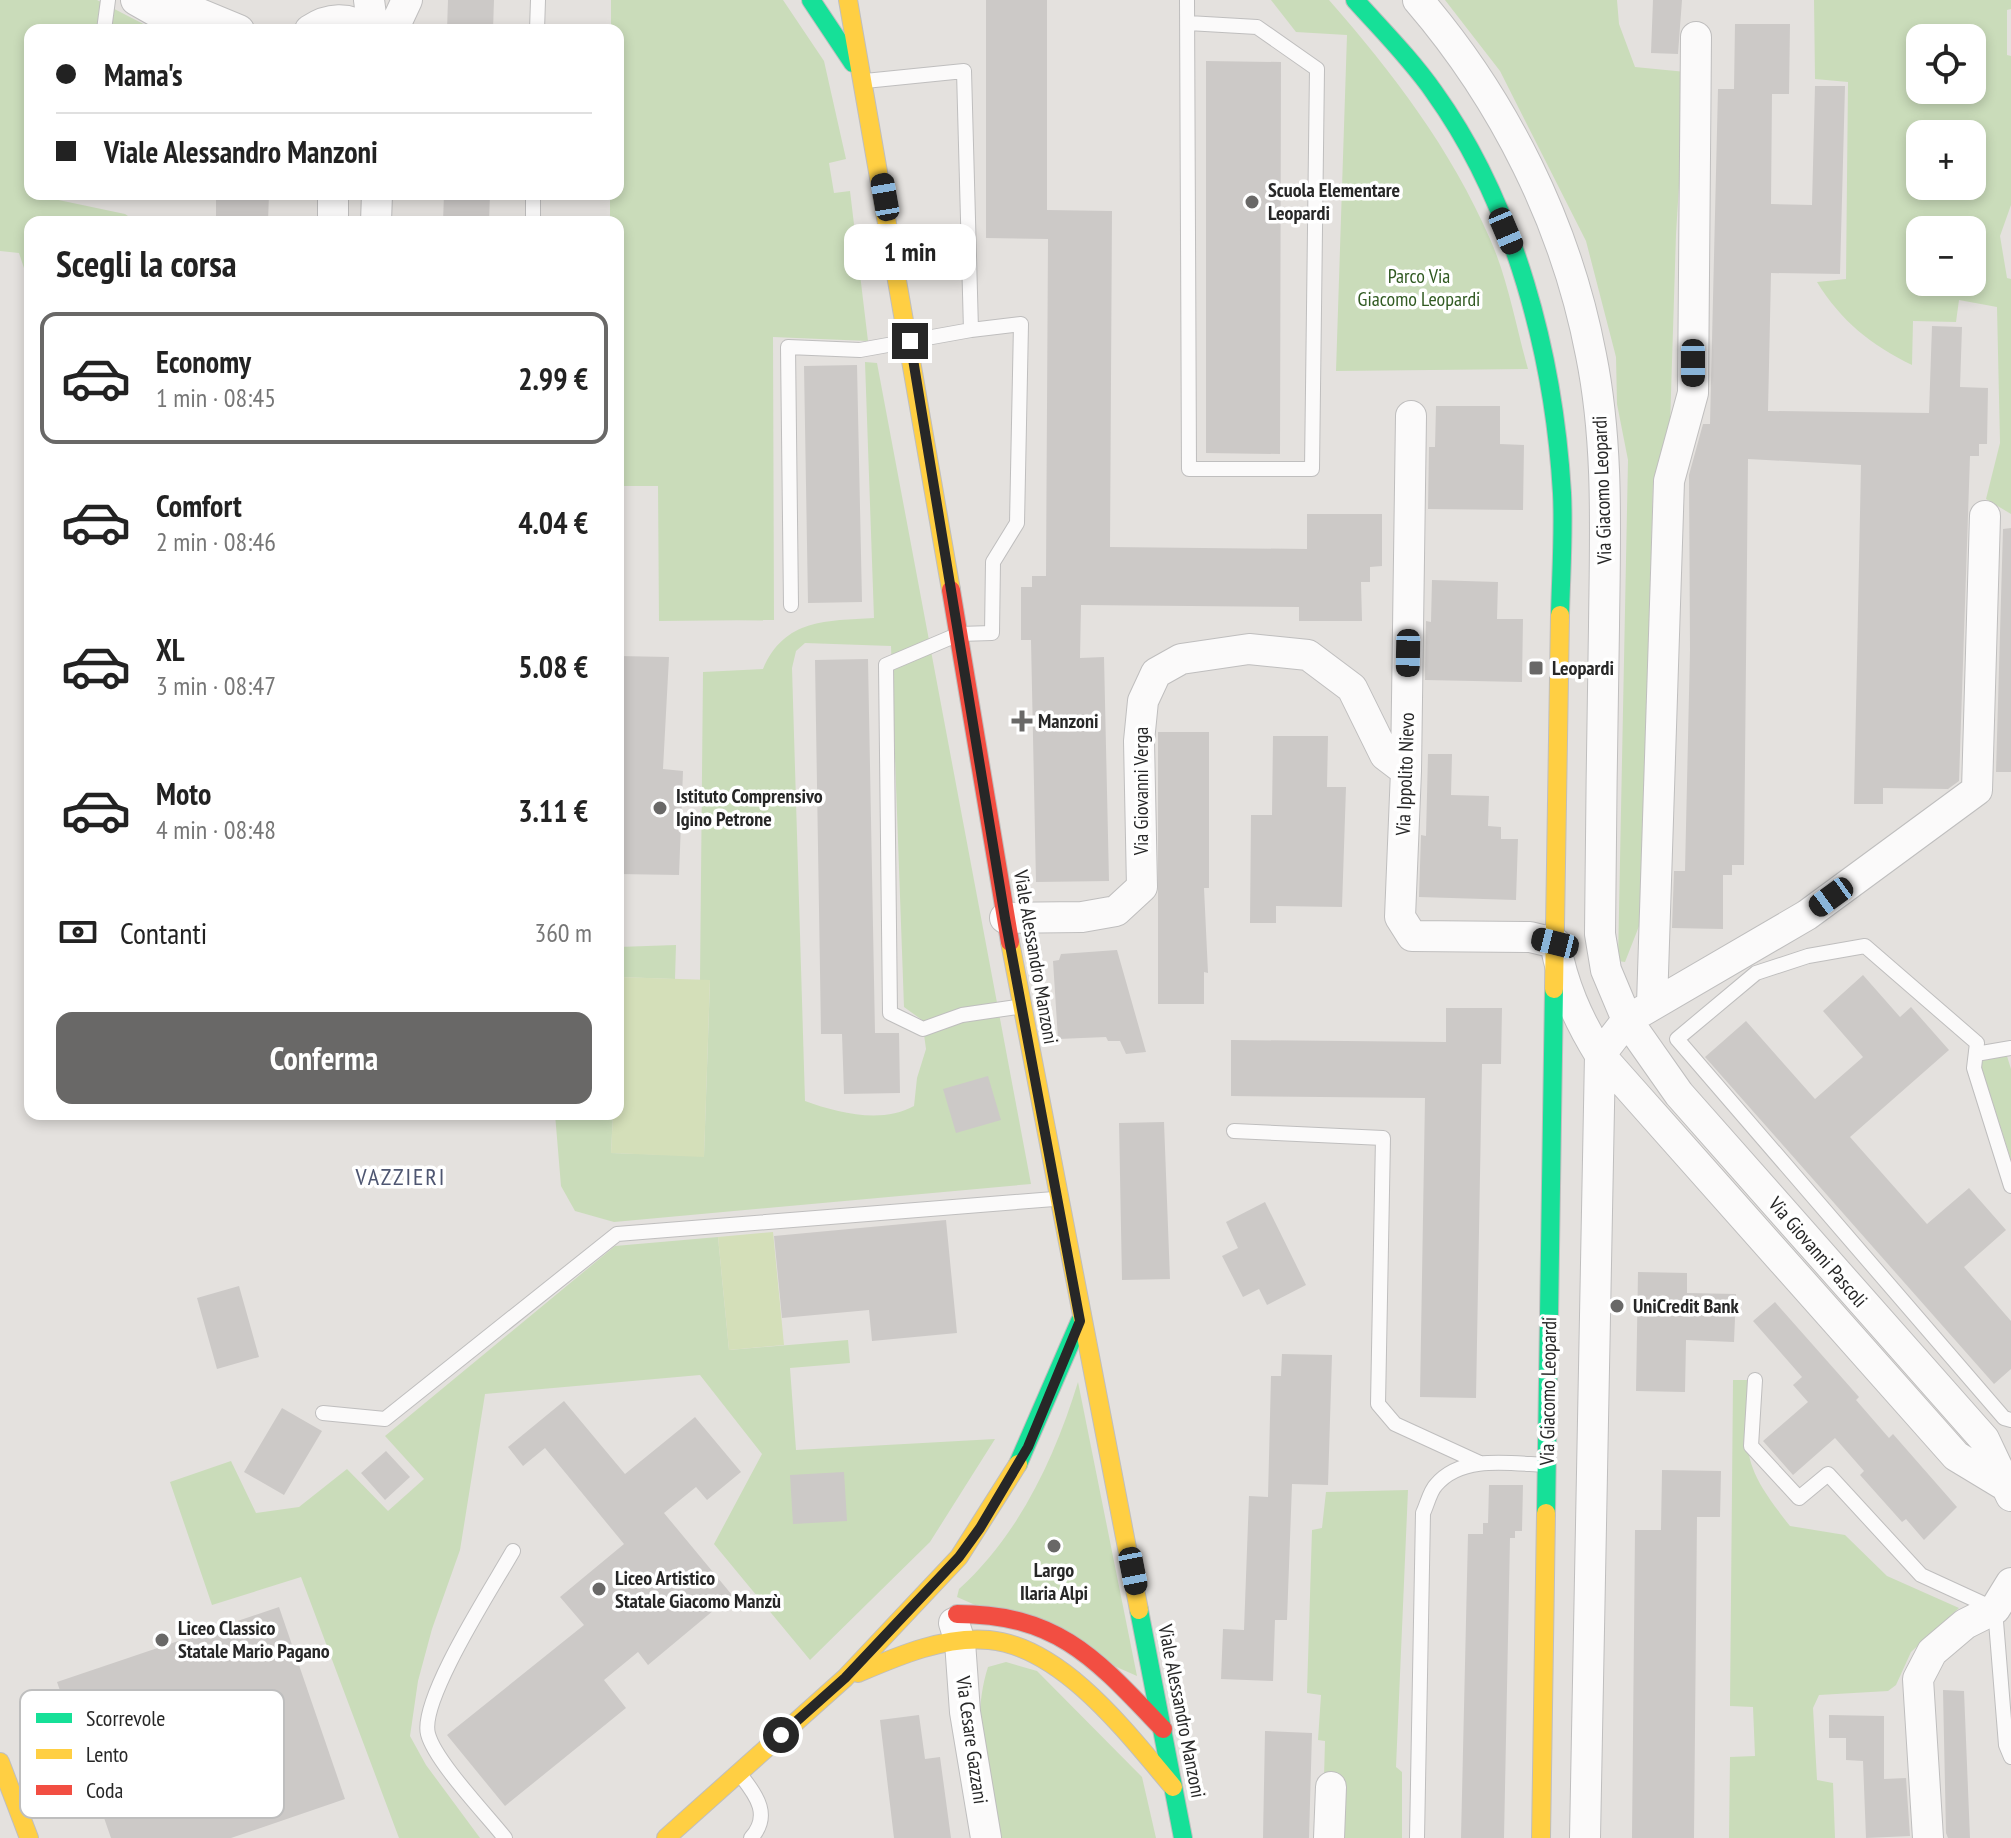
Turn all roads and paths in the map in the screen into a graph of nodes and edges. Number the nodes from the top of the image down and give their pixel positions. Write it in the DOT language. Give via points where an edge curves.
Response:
graph roads {
  1 [pos="108,0"];
  2 [pos="136,0"];
  3 [pos="166,0"];
  4 [pos="367,0"];
  5 [pos="407,0"];
  6 [pos="538,0"];
  7 [pos="811,0"];
  8 [pos="848,0"];
  9 [pos="1187,0"];
  10 [pos="1355,0"];
  11 [pos="1418,0"];
  12 [pos="344,17"];
  13 [pos="1188,23"];
  14 [pos="105,24"];
  15 [pos="178,24"];
  16 [pos="224,24"];
  17 [pos="325,24"];
  18 [pos="372,24"];
  19 [pos="396,24"];
  20 [pos="537,24"];
  21 [pos="1447,33"];
  22 [pos="1696,37"];
  23 [pos="1409,64"];
  24 [pos="864,81"];
  25 [pos="971,330"];
  26 [pos="910,341"];
  27 [pos="1411,416"];
  28 [pos="1562,495"];
  29 [pos="1606,495"];
  30 [pos="1985,516"];
  31 [pos="791,605"];
  32 [pos="959,634"];
  33 [pos="1406,771"];
  34 [pos="1005,918"];
  35 [pos="1555,943"];
  36 [pos="1652,1004"];
  37 [pos="1022,1006"];
  38 [pos="1627,1020"];
  39 [pos="2011,1048"];
  40 [pos="1976,1054"];
  41 [pos="1600,1055"];
  42 [pos="1234,1131"];
  43 [pos="2011,1186"];
  44 [pos="1058,1198"];
  45 [pos="1080,1321"];
  46 [pos="1755,1380"];
  47 [pos="323,1413"];
  48 [pos="2011,1420"];
  49 [pos="1480,1463"];
  50 [pos="1547,1465"];
  51 [pos="2009,1484"];
  52 [pos="1591,1517"];
  53 [pos="1546,1518"];
  54 [pos="513,1551"];
  55 [pos="2011,1583"];
  56 [pos="1995,1609"];
  57 [pos="943,1624"];
  58 [pos="893,1627"];
  59 [pos="845,1678"];
  60 [pos="1163,1729"];
  61 [pos="1543,1748"];
  62 [pos="1587,1748"];
  63 [pos="2011,1757"];
  64 [pos="0,1762"];
  65 [pos="739,1773"];
  66 [pos="1331,1787"];
  67 [pos="1174,1789"];
  68 [pos="20,1814"];
  69 [pos="21,1818"];
  70 [pos="29,1838"];
  71 [pos="505,1838"];
  72 [pos="666,1838"];
  73 [pos="751,1838"];
  74 [pos="986,1838"];
  75 [pos="1183,1838"];
  76 [pos="1329,1838"];
  77 [pos="1417,1838"];
  78 [pos="1541,1838"];
  79 [pos="1585,1838"];
  80 [pos="1928,1838"];
  1 -- 14 [label="lane"];
  2 -- 15 [label="street"];
  3 -- 16 [label="street"];
  4 -- 12 [label="street"];
  4 -- 18 [label="street"];
  5 -- 19 [label="street"];
  6 -- 20 [label="lane"];
  7 -- 24 [label="street, Viale Alessandro Manzoni"];
  8 -- 24 [label="street, Viale Alessandro Manzoni"];
  9 -- 13 [label="lane"];
  10 -- 23 [label="street, Via Giacomo Leopardi"];
  11 -- 21 [label="street, Via Giacomo Leopardi"];
  12 -- 17 [label="street"];
  13 -- 13 [label="lane" via="1189,469 1312,469 1317,69 1257,27"];
  21 -- 23 [label="street"];
  21 -- 29 [label="street, Via Giacomo Leopardi" via="1506,121 1561,250 1591,353 1602,419"];
  22 -- 36 [label="street" via="1693,393 1669,481"];
  23 -- 28 [label="street, Via Giacomo Leopardi" via="1444,106 1516,256 1557,422"];
  24 -- 25 [label="lane" via="964,71"];
  24 -- 26 [label="street, Viale Alessandro Manzoni"];
  25 -- 26 [label="lane"];
  25 -- 32 [label="lane" via="1021,324 1017,523 993,562 992,633"];
  26 -- 31 [label="lane" via="860,350 788,347"];
  26 -- 32 [label="street, Viale Alessandro Manzoni"];
  27 -- 33 [label="street, Via Ippolito Nievo"];
  28 -- 29 [label="street"];
  28 -- 35 [label="street, Via Giacomo Leopardi"];
  29 -- 38 [label="street, Via Giacomo Leopardi" via="1600,934 1606,970"];
  30 -- 36 [label="street" via="1977,790 1807,915"];
  32 -- 34 [label="street, Viale Alessandro Manzoni"];
  32 -- 37 [label="lane" via="886,665 890,1013 923,1029 962,1015"];
  33 -- 34 [label="street, Via Giovanni Verga" via="1385,755 1352,688 1308,655 1249,649 1181,659 1156,673 1143,701 1142,887 1116,911"];
  33 -- 35 [label="street, Via Ippolito Nievo" via="1400,917 1412,936 1530,937"];
  34 -- 37 [label="street, Viale Alessandro Manzoni"];
  35 -- 41 [label="street, Via Giacomo Leopardi" via="1577,1018"];
  35 -- 50 [label="street, Via Giacomo Leopardi"];
  36 -- 38 [label="street"];
  37 -- 44 [label="street, Viale Alessandro Manzoni"];
  38 -- 41 [label="street"];
  38 -- 51 [label="street, Via Giovanni Pascoli" via="1679,1094 1984,1439"];
  39 -- 40 [label="lane"];
  40 -- 43 [label="lane" via="1974,1068"];
  40 -- 48 [label="lane" via="1977,1043 1865,946 1756,973 1677,1039"];
  41 -- 51 [label="street, Via Giovanni Pascoli" via="1956,1456"];
  41 -- 52 [label="street"];
  42 -- 49 [label="lane" via="1383,1138 1378,1404 1395,1424"];
  44 -- 45 [label="street, Viale Alessandro Manzoni"];
  44 -- 47 [label="lane" via="617,1234 385,1419"];
  45 -- 58 [label="street" via="1028,1447 980,1528"];
  45 -- 60 [label="street, Viale Alessandro Manzoni"];
  46 -- 56 [label="lane" via="1751,1446 1799,1498 1828,1474 1921,1575"];
  49 -- 50 [label="lane"];
  49 -- 77 [label="lane" via="1435,1485 1423,1513"];
  50 -- 53 [label="street, Via Giacomo Leopardi"];
  52 -- 53 [label="street"];
  52 -- 62 [label="street"];
  53 -- 61 [label="street, Via Giacomo Leopardi"];
  54 -- 71 [label="lane" via="441,1680 429,1707 427,1733"];
  55 -- 56 [label="street"];
  56 -- 63 [label="lane"];
  56 -- 80 [label="street" via="1965,1624 1932,1652 1918,1679"];
  57 -- 58 [label="street"];
  57 -- 59 [label="street" via="899,1655"];
  57 -- 60 [label="street" via="989,1612 1024,1618 1058,1633 1111,1676"];
  57 -- 67 [label="street" via="1029,1653 1064,1672"];
  57 -- 74 [label="street, Via Cesare Gazzani" via="965,1712"];
  58 -- 59 [label="street"];
  59 -- 65 [label="street"];
  60 -- 67 [label="street, Viale Alessandro Manzoni"];
  61 -- 62 [label="street"];
  61 -- 78 [label="street, Via Giacomo Leopardi"];
  62 -- 79 [label="street"];
  64 -- 68 [label="street"];
  65 -- 72 [label="street"];
  65 -- 73 [label="lane" via="760,1801 762,1817"];
  66 -- 76 [label="street"];
  67 -- 75 [label="street, Viale Alessandro Manzoni"];
  69 -- 70 [label="street"];
}
